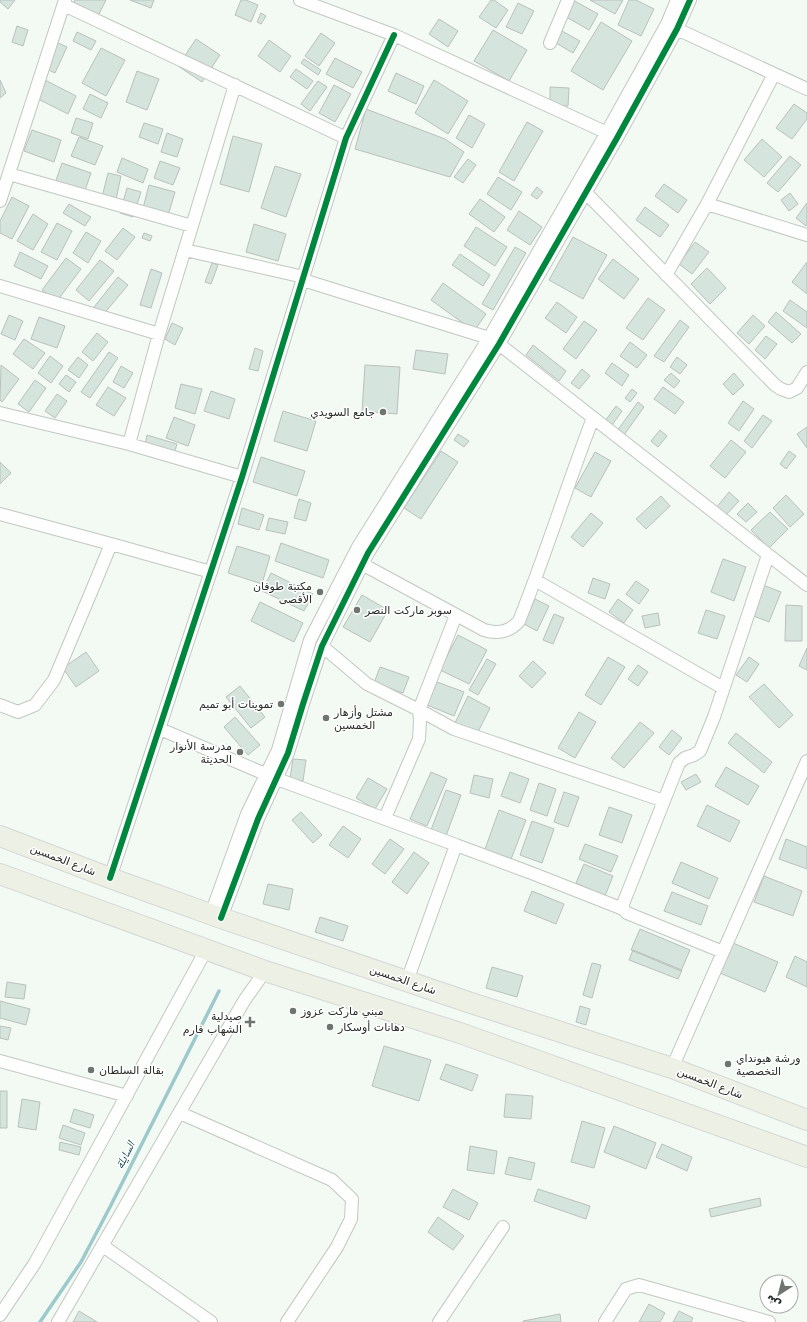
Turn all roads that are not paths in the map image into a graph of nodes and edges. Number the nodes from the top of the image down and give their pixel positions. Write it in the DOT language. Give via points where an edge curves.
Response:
graph roads {
  1 [pos="300,0"];
  2 [pos="568,0"];
  3 [pos="677,0"];
  4 [pos="690,0"];
  5 [pos="65,2"];
  6 [pos="672,26"];
  7 [pos="394,35"];
  8 [pos="550,43"];
  9 [pos="774,74"];
  10 [pos="235,85"];
  11 [pos="807,90"];
  12 [pos="612,135"];
  13 [pos="346,138"];
  14 [pos="9,174"];
  15 [pos="586,192"];
  16 [pos="0,201"];
  17 [pos="707,204"];
  18 [pos="192,226"];
  19 [pos="807,235"];
  20 [pos="184,250"];
  21 [pos="666,275"];
  22 [pos="303,278"];
  23 [pos="0,286"];
  24 [pos="159,334"];
  25 [pos="494,341"];
  26 [pos="807,372"];
  27 [pos="0,413"];
  28 [pos="593,418"];
  29 [pos="129,444"];
  30 [pos="242,477"];
  31 [pos="0,514"];
  32 [pos="110,544"];
  33 [pos="768,555"];
  34 [pos="362,564"];
  35 [pos="211,572"];
  36 [pos="535,580"];
  37 [pos="807,585"];
  38 [pos="456,615"];
  39 [pos="322,646"];
  40 [pos="723,688"];
  41 [pos="0,705"];
  42 [pos="419,710"];
  43 [pos="160,729"];
  44 [pos="806,766"];
  45 [pos="272,776"];
  46 [pos="664,801"];
  47 [pos="385,818"];
  48 [pos="0,836"];
  49 [pos="456,845"];
  50 [pos="0,874"];
  51 [pos="110,878"];
  52 [pos="623,910"];
  53 [pos="216,916"];
  54 [pos="206,950"];
  55 [pos="723,952"];
  56 [pos="265,971"];
  57 [pos="407,981"];
  58 [pos="468,1002"];
  59 [pos="460,1033"];
  60 [pos="0,1061"];
  61 [pos="672,1068"];
  62 [pos="127,1096"];
  63 [pos="180,1113"];
  64 [pos="807,1120"];
  65 [pos="807,1157"];
  66 [pos="503,1227"];
  67 [pos="103,1246"];
  68 [pos="4,1300"];
  69 [pos="0,1315"];
  70 [pos="58,1322"];
  71 [pos="211,1322"];
  72 [pos="287,1322"];
  73 [pos="439,1322"];
  74 [pos="605,1322"];
  75 [pos="769,1322"];
  1 -- 7 [label="street"];
  2 -- 8 [label="street"];
  3 -- 6 [label="street"];
  4 -- 6 [label="street"];
  5 -- 10 [label="street"];
  5 -- 14 [label="street"];
  6 -- 9 [label="street"];
  6 -- 12 [label="street"];
  7 -- 12 [label="street"];
  7 -- 13 [label="street"];
  9 -- 11 [label="street"];
  9 -- 17 [label="street"];
  10 -- 13 [label="street"];
  10 -- 18 [label="street"];
  12 -- 15 [label="street"];
  12 -- 25 [label="street"];
  13 -- 22 [label="street"];
  14 -- 16 [label="street"];
  14 -- 18 [label="street"];
  15 -- 21 [label="street"];
  15 -- 25 [label="street"];
  17 -- 19 [label="street"];
  17 -- 21 [label="street"];
  18 -- 20 [label="street"];
  20 -- 22 [label="street"];
  20 -- 24 [label="street"];
  21 -- 26 [label="street" via="775,385 789,392 797,388"];
  22 -- 25 [label="street"];
  22 -- 30 [label="street"];
  23 -- 24 [label="street"];
  24 -- 29 [label="street"];
  25 -- 28 [label="street"];
  25 -- 34 [label="street"];
  25 -- 45 [label="street" via="354,554 310,640"];
  27 -- 29 [label="street"];
  28 -- 33 [label="street"];
  28 -- 36 [label="street"];
  29 -- 30 [label="street"];
  30 -- 35 [label="street"];
  31 -- 32 [label="street"];
  32 -- 35 [label="street"];
  32 -- 41 [label="street" via="54,680 35,705 18,712"];
  33 -- 37 [label="street"];
  33 -- 40 [label="street"];
  34 -- 38 [label="street"];
  34 -- 39 [label="street"];
  35 -- 43 [label="street"];
  36 -- 38 [label="street" via="519,621 510,629 491,632"];
  36 -- 40 [label="street"];
  38 -- 42 [label="street"];
  39 -- 42 [label="street" via="366,684"];
  39 -- 45 [label="street" via="288,754"];
  40 -- 46 [label="street" via="700,751 679,763"];
  42 -- 46 [label="street" via="454,729"];
  42 -- 47 [label="street" via="419,739"];
  43 -- 45 [label="street"];
  43 -- 51 [label="street"];
  44 -- 55 [label="street"];
  45 -- 47 [label="street"];
  45 -- 53 [label="street" via="258,819"];
  46 -- 52 [label="street"];
  47 -- 49 [label="street"];
  48 -- 51 [label="main road, شارع الخمسين"];
  49 -- 52 [label="street"];
  49 -- 57 [label="street"];
  50 -- 54 [label="main road"];
  51 -- 53 [label="main road, شارع الخمسين"];
  52 -- 55 [label="street"];
  53 -- 57 [label="main road, شارع الخمسين"];
  54 -- 56 [label="main road"];
  54 -- 62 [label="street"];
  55 -- 61 [label="street"];
  56 -- 59 [label="main road"];
  56 -- 63 [label="street" via="244,1002"];
  57 -- 58 [label="main road, شارع الخمسين"];
  58 -- 59 [label="main road"];
  58 -- 61 [label="main road, شارع الخمسين"];
  59 -- 65 [label="main road"];
  60 -- 62 [label="street"];
  61 -- 64 [label="main road, شارع الخمسين"];
  62 -- 68 [label="street" via="35,1263"];
  63 -- 67 [label="street"];
  63 -- 72 [label="street" via="332,1180 352,1198 351,1219 337,1247"];
  66 -- 73 [label="street"];
  67 -- 70 [label="street"];
  67 -- 71 [label="street"];
  68 -- 69 [label="street"];
  74 -- 75 [label="street" via="626,1289 639,1285"];
}
